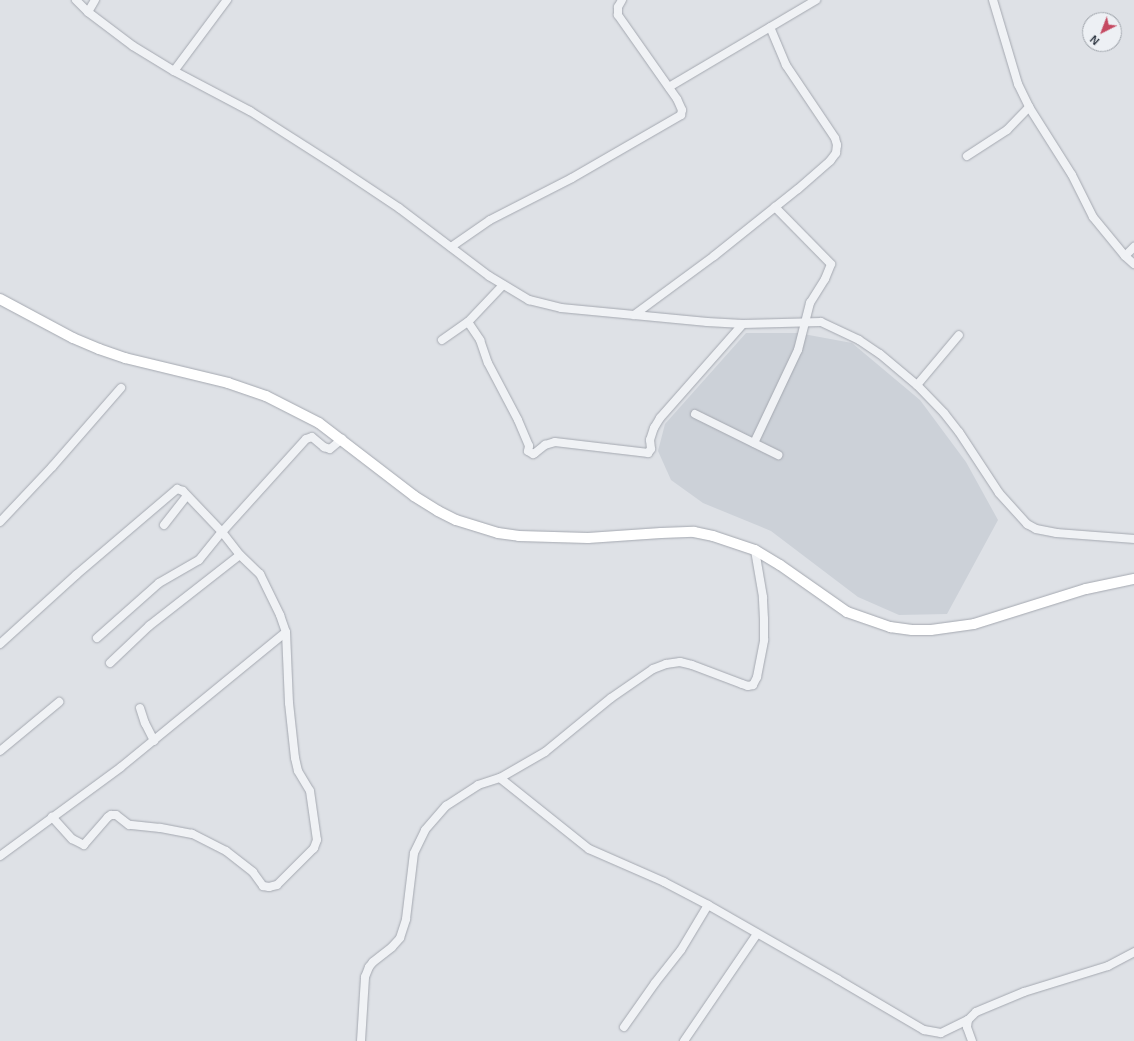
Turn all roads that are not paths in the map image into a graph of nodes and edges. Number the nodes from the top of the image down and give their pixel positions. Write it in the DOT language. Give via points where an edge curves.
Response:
graph roads {
  1 [pos="76,0"];
  2 [pos="95,0"];
  3 [pos="227,0"];
  4 [pos="622,0"];
  5 [pos="816,0"];
  6 [pos="993,0"];
  7 [pos="88,12"];
  8 [pos="770,27"];
  9 [pos="174,71"];
  10 [pos="669,87"];
  11 [pos="1029,107"];
  12 [pos="967,156"];
  13 [pos="775,207"];
  14 [pos="451,247"];
  15 [pos="1134,248"];
  16 [pos="1125,256"];
  17 [pos="1134,264"];
  18 [pos="503,285"];
  19 [pos="0,299"];
  20 [pos="634,315"];
  21 [pos="806,321"];
  22 [pos="468,322"];
  23 [pos="743,324"];
  24 [pos="959,335"];
  25 [pos="442,340"];
  26 [pos="917,385"];
  27 [pos="121,388"];
  28 [pos="695,414"];
  29 [pos="342,439"];
  30 [pos="754,443"];
  31 [pos="778,454"];
  32 [pos="187,496"];
  33 [pos="0,522"];
  34 [pos="164,525"];
  35 [pos="222,532"];
  36 [pos="1134,539"];
  37 [pos="755,550"];
  38 [pos="240,555"];
  39 [pos="1134,579"];
  40 [pos="286,632"];
  41 [pos="96,638"];
  42 [pos="0,644"];
  43 [pos="110,663"];
  44 [pos="59,702"];
  45 [pos="140,708"];
  46 [pos="154,741"];
  47 [pos="0,751"];
  48 [pos="500,778"];
  49 [pos="52,817"];
  50 [pos="0,856"];
  51 [pos="708,905"];
  52 [pos="757,934"];
  53 [pos="1134,952"];
  54 [pos="968,1020"];
  55 [pos="624,1027"];
  56 [pos="360,1041"];
  57 [pos="684,1041"];
  58 [pos="972,1041"];
  1 -- 7 [label="street"];
  2 -- 7 [label="street"];
  3 -- 9 [label="street"];
  4 -- 10 [label="street" via="618,7 618,15"];
  5 -- 8 [label="street"];
  6 -- 11 [label="street" via="1018,84"];
  7 -- 9 [label="street" via="133,46"];
  8 -- 10 [label="street"];
  8 -- 13 [label="street" via="786,65 835,138 838,150 821,170"];
  9 -- 14 [label="street" via="250,111 399,208"];
  10 -- 14 [label="street" via="682,110 679,117 643,135 572,178 490,220"];
  11 -- 12 [label="street" via="1007,130"];
  11 -- 16 [label="street" via="1072,175 1093,217"];
  13 -- 20 [label="street"];
  13 -- 21 [label="street" via="831,264 826,279 810,303"];
  14 -- 18 [label="street"];
  15 -- 16 [label="street"];
  16 -- 17 [label="street"];
  18 -- 20 [label="street" via="529,300 546,305"];
  18 -- 22 [label="street"];
  19 -- 29 [label="main road" via="99,349 125,358 228,383 266,396 320,423"];
  20 -- 23 [label="street"];
  21 -- 23 [label="street"];
  21 -- 26 [label="street" via="821,322 858,340 880,354"];
  21 -- 30 [label="street" via="798,350"];
  22 -- 23 [label="street" via="480,340 488,363 518,420 529,446 528,451 533,454 545,445 555,442 648,453 651,450 650,440 660,418"];
  22 -- 25 [label="street"];
  24 -- 26 [label="street"];
  26 -- 36 [label="street" via="944,413 998,493 1027,524 1036,529 1057,533"];
  27 -- 33 [label="street"];
  28 -- 30 [label="street"];
  29 -- 35 [label="street" via="330,449 312,437 306,439"];
  29 -- 37 [label="main road" via="414,496 456,520 476,527 519,536 588,538 694,532"];
  30 -- 31 [label="street"];
  32 -- 34 [label="street"];
  32 -- 35 [label="street"];
  32 -- 42 [label="street" via="180,489 174,490"];
  35 -- 38 [label="street"];
  35 -- 41 [label="street" via="199,560 159,583"];
  37 -- 39 [label="main road" via="847,612 890,627 912,630 974,624 1086,589"];
  37 -- 48 [label="street" via="763,597 764,640 753,685 742,684 680,662 666,664 653,669 611,698 545,752"];
  38 -- 40 [label="street" via="264,580"];
  38 -- 43 [label="street" via="149,626"];
  40 -- 46 [label="street"];
  40 -- 49 [label="street" via="295,758 298,771 310,791 317,840 314,848 277,885 263,886 254,872 226,851 192,834 129,825 116,815 111,815 84,845 72,839"];
  44 -- 47 [label="street"];
  45 -- 46 [label="street"];
  46 -- 49 [label="street"];
  48 -- 51 [label="street" via="589,849 664,882"];
  48 -- 56 [label="street" via="478,785 458,797 446,806 425,830 414,853 406,919 400,938 373,962 365,977"];
  49 -- 50 [label="street"];
  51 -- 52 [label="street"];
  51 -- 55 [label="street" via="681,950"];
  52 -- 54 [label="street" via="924,1030 941,1033"];
  52 -- 57 [label="street"];
  53 -- 54 [label="street" via="1108,966 988,1006"];
  54 -- 58 [label="street" via="967,1027"];
}
